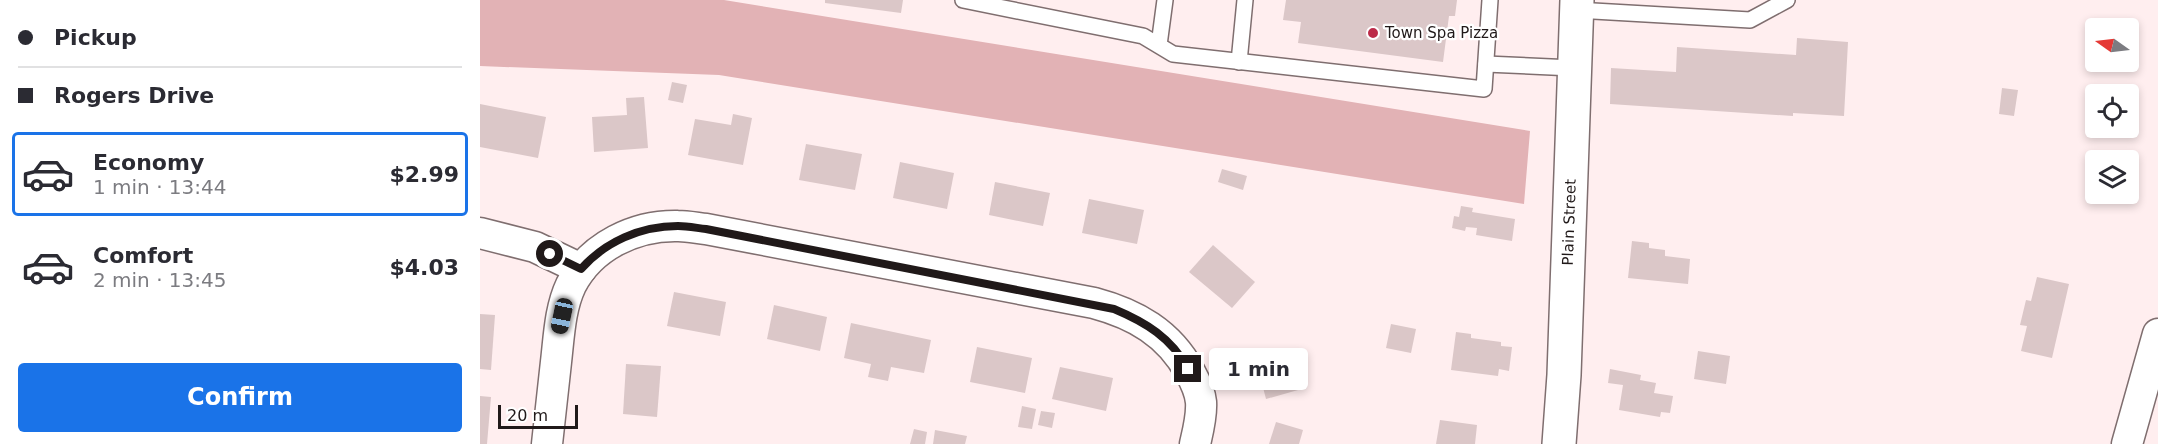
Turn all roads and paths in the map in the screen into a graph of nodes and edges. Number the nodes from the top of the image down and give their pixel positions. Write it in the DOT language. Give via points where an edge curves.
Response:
graph roads {
  1 [pos="963,0"];
  2 [pos="1165,0"];
  3 [pos="1245,0"];
  4 [pos="1490,0"];
  5 [pos="1787,0"];
  6 [pos="1576,5"];
  7 [pos="1159,45"];
  8 [pos="1239,62"];
  9 [pos="1486,64"];
  10 [pos="1573,68"];
  11 [pos="480,233"];
  12 [pos="581,269"];
  13 [pos="2158,334"];
  14 [pos="547,444"];
  15 [pos="1195,444"];
  16 [pos="1559,444"];
  17 [pos="2127,444"];
  1 -- 7 [label="lane" via="1143,36"];
  2 -- 7 [label="lane"];
  3 -- 8 [label="lane"];
  4 -- 9 [label="lane"];
  5 -- 6 [label="lane" via="1750,20"];
  6 -- 10 [label="street, Plain Street"];
  7 -- 8 [label="lane" via="1173,54"];
  8 -- 9 [label="lane" via="1485,89"];
  9 -- 10 [label="lane"];
  10 -- 16 [label="street, Plain Street"];
  11 -- 12 [label="street" via="535,247"];
  12 -- 14 [label="street" via="570,287 560,328"];
  12 -- 15 [label="street" via="593,255 632,234 677,226 1114,309 1152,327 1182,357 1195,380 1201,402"];
  13 -- 17 [label="street"];
}
